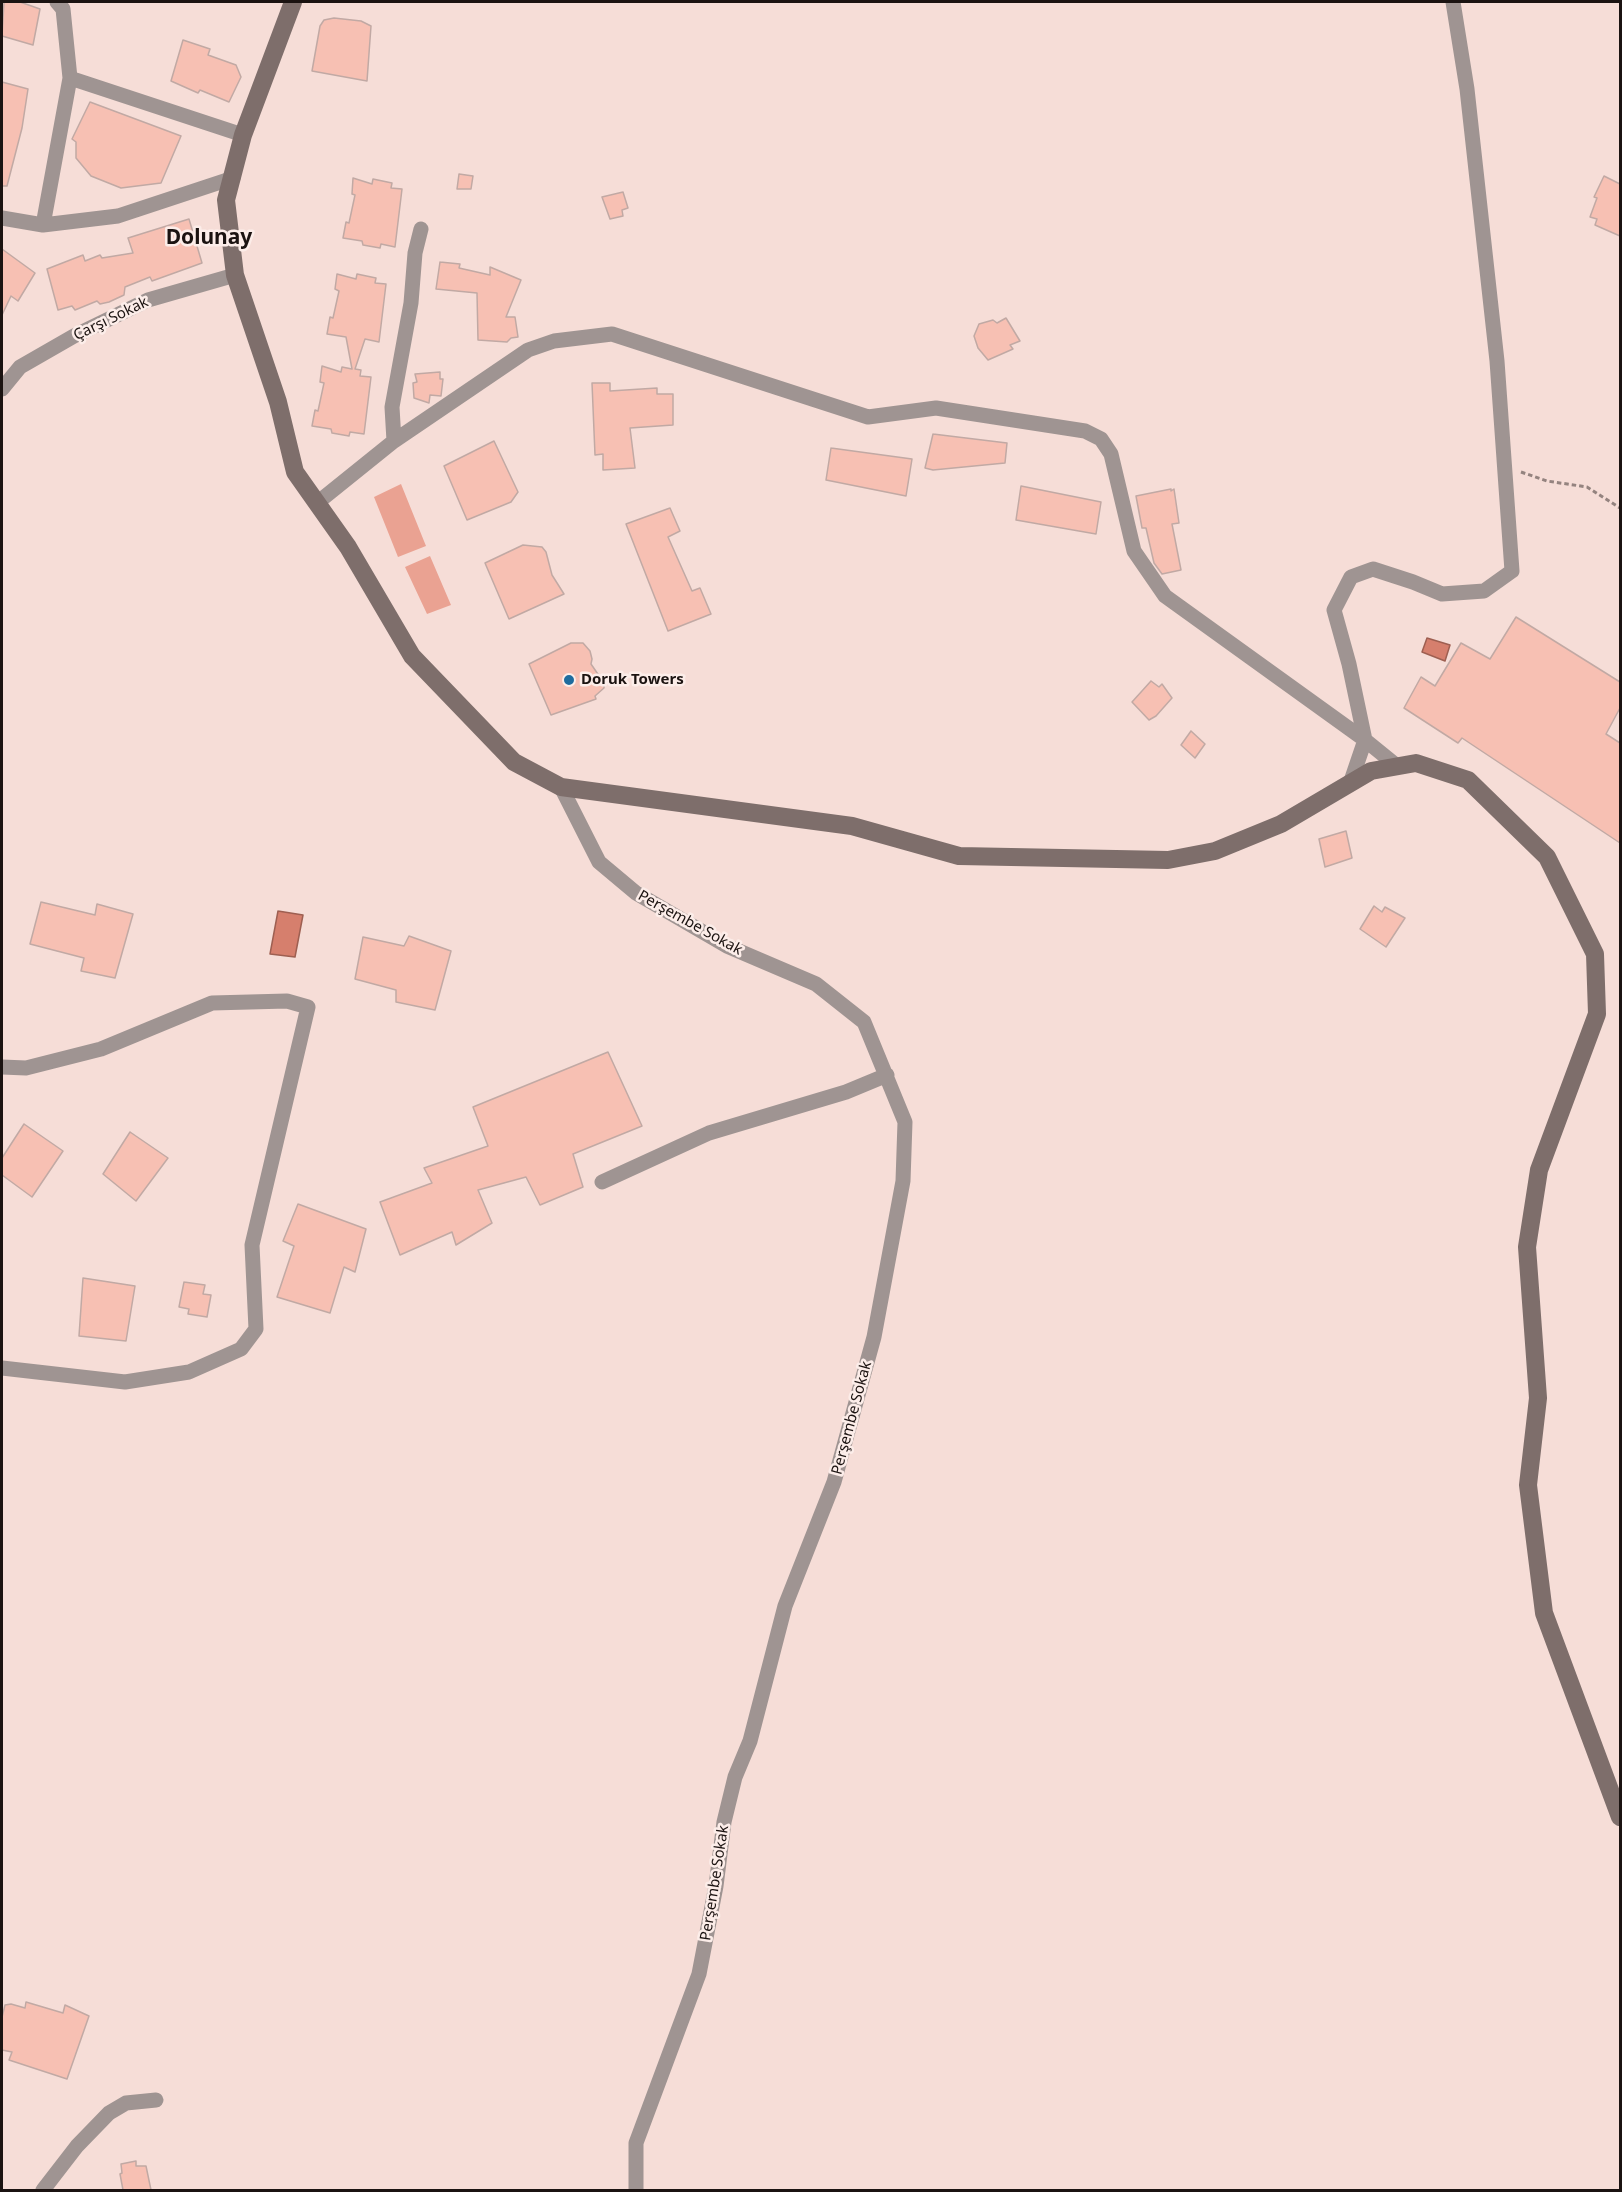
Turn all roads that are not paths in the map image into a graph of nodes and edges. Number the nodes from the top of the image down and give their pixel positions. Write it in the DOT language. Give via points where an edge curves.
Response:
graph roads {
  1 [pos="57,2"];
  2 [pos="293,2"];
  3 [pos="1453,2"];
  4 [pos="70,78"];
  5 [pos="243,135"];
  6 [pos="233,178"];
  7 [pos="2,218"];
  8 [pos="43,225"];
  9 [pos="421,229"];
  10 [pos="235,275"];
  11 [pos="2,389"];
  12 [pos="394,441"];
  13 [pos="316,503"];
  14 [pos="1365,740"];
  15 [pos="1396,766"];
  16 [pos="1350,784"];
  17 [pos="561,787"];
  18 [pos="2,1068"];
  19 [pos="887,1075"];
  20 [pos="602,1182"];
  21 [pos="2,1368"];
  22 [pos="1620,1817"];
  23 [pos="156,2100"];
  24 [pos="43,2190"];
  25 [pos="636,2190"];
  1 -- 4 [label="street" via="63,9"];
  2 -- 5 [label="street"];
  3 -- 14 [label="street" via="1469,100 1497,361 1512,571 1484,591 1442,594 1373,569 1351,578 1334,610"];
  4 -- 5 [label="street"];
  4 -- 8 [label="street"];
  5 -- 6 [label="street"];
  6 -- 8 [label="street" via="118,216"];
  6 -- 10 [label="street" via="226,200"];
  7 -- 8 [label="street"];
  9 -- 12 [label="street" via="392,407"];
  10 -- 11 [label="street, Çarşı Sokak" via="148,300 74,336 20,366"];
  10 -- 13 [label="street" via="278,402 295,472"];
  12 -- 13 [label="street"];
  12 -- 14 [label="street" via="528,350 554,340 612,334 868,417 936,408 1085,431 1101,439 1111,454 1134,551 1165,596"];
  13 -- 17 [label="street" via="348,547 412,656 514,762"];
  14 -- 15 [label="street"];
  14 -- 16 [label="street"];
  15 -- 16 [label="street" via="1371,771"];
  15 -- 22 [label="street" via="1416,763 1468,780 1547,857 1594,954 1597,1014 1539,1170 1527,1247 1538,1398 1528,1485 1544,1613"];
  16 -- 17 [label="street" via="1281,824 1215,851 1168,860 959,856 852,826"];
  17 -- 19 [label="street, Perşembe Sokak" via="599,862 636,893 728,946 816,984 864,1022"];
  18 -- 21 [label="street" via="26,1068 101,1049 212,1003 287,1001 308,1007 252,1245 256,1329 241,1349 189,1371 125,1382"];
  19 -- 20 [label="street" via="846,1092 709,1133"];
  19 -- 25 [label="street, Perşembe Sokak" via="905,1122 903,1181 874,1337 834,1482 785,1606 750,1741 735,1778 699,1974 636,2143"];
  23 -- 24 [label="street" via="126,2103 109,2113"];
}
